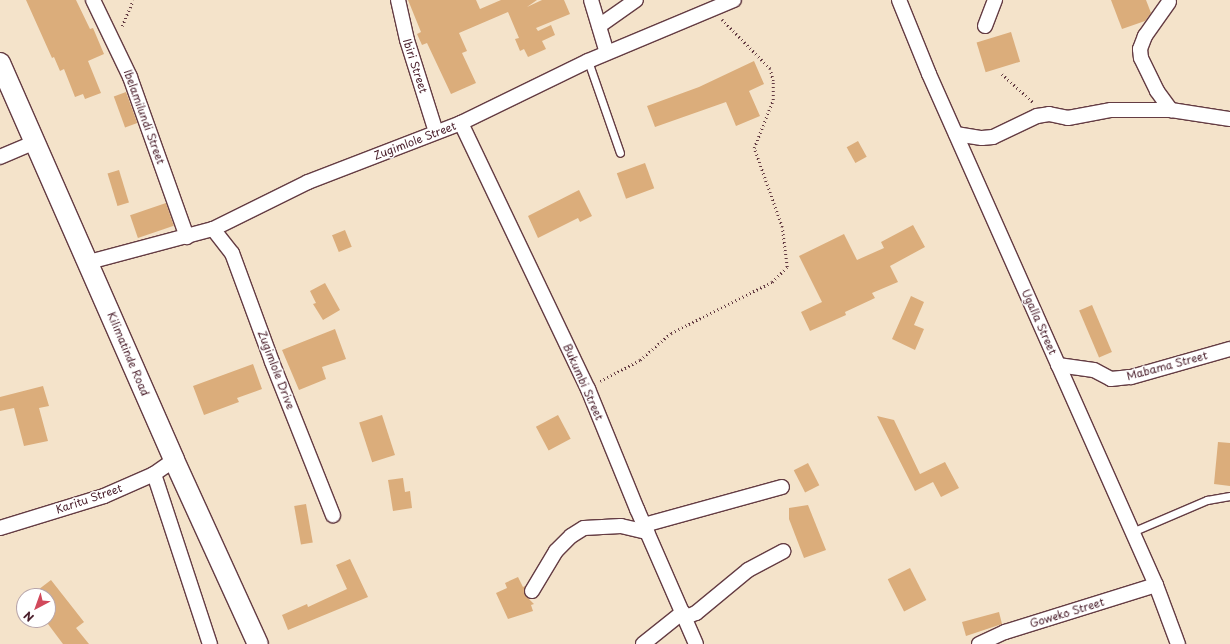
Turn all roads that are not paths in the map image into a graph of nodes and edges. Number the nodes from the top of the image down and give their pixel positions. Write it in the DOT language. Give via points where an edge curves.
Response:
graph roads {
  1 [pos="93,0"];
  2 [pos="398,0"];
  3 [pos="591,0"];
  4 [pos="636,0"];
  5 [pos="734,0"];
  6 [pos="899,0"];
  7 [pos="995,0"];
  8 [pos="1169,2"];
  9 [pos="599,26"];
  10 [pos="985,26"];
  11 [pos="607,53"];
  12 [pos="588,61"];
  13 [pos="0,63"];
  14 [pos="1171,110"];
  15 [pos="1230,119"];
  16 [pos="461,124"];
  17 [pos="436,132"];
  18 [pos="956,134"];
  19 [pos="35,142"];
  20 [pos="620,152"];
  21 [pos="0,157"];
  22 [pos="213,229"];
  23 [pos="187,236"];
  24 [pos="89,262"];
  25 [pos="1230,349"];
  26 [pos="1058,365"];
  27 [pos="174,460"];
  28 [pos="154,474"];
  29 [pos="782,487"];
  30 [pos="1230,496"];
  31 [pos="333,515"];
  32 [pos="0,528"];
  33 [pos="646,528"];
  34 [pos="1132,532"];
  35 [pos="783,551"];
  36 [pos="1156,585"];
  37 [pos="532,591"];
  38 [pos="684,614"];
  39 [pos="210,644"];
  40 [pos="258,644"];
  41 [pos="643,644"];
  42 [pos="696,644"];
  43 [pos="980,644"];
  44 [pos="1178,644"];
  1 -- 23 [label="street, Ibelamilundi Street" via="117,46"];
  2 -- 17 [label="street, Ibiri Street" via="407,40"];
  3 -- 9 [label="street"];
  4 -- 9 [label="street"];
  5 -- 11 [label="street, Zugimlole Street"];
  6 -- 18 [label="street, Ugalla Street"];
  7 -- 10 [label="street"];
  8 -- 14 [label="street" via="1145,36 1140,49 1141,58 1157,91"];
  9 -- 11 [label="street"];
  11 -- 12 [label="street, Zugimlole Street"];
  12 -- 16 [label="street, Zugimlole Street"];
  12 -- 20 [label="lane"];
  13 -- 19 [label="main road, Kilimatinde Road"];
  14 -- 15 [label="street"];
  14 -- 18 [label="street" via="1111,110 1068,118 1049,114 1037,116 993,137"];
  16 -- 17 [label="street, Zugimlole Street"];
  16 -- 33 [label="street, Bukumbi Street" via="588,389"];
  17 -- 22 [label="street, Zugimlole Street" via="308,182"];
  18 -- 26 [label="street, Ugalla Street"];
  19 -- 21 [label="street"];
  19 -- 24 [label="main road, Kilimatinde Road"];
  22 -- 23 [label="street, Zugimlole Street"];
  22 -- 31 [label="street, Zugimlole Drive" via="232,253"];
  23 -- 24 [label="street, Zugimlole Street"];
  24 -- 27 [label="main road, Kilimatinde Road"];
  25 -- 26 [label="street, Mabama Street" via="1131,377 1111,379 1094,370"];
  26 -- 34 [label="street, Ugalla Street"];
  27 -- 28 [label="street, Karitu Street"];
  27 -- 40 [label="main road, Kilimatinde Road"];
  28 -- 32 [label="street, Karitu Street" via="104,496"];
  28 -- 39 [label="street"];
  29 -- 33 [label="street"];
  30 -- 34 [label="lane" via="1206,500"];
  33 -- 37 [label="street" via="584,528 570,536 556,552"];
  33 -- 38 [label="street, Bukumbi Street"];
  34 -- 36 [label="street, Ugalla Street"];
  35 -- 38 [label="street" via="748,570 696,613"];
  36 -- 43 [label="street, Goweko Street" via="1005,632"];
  36 -- 44 [label="street, Ugalla Street"];
  38 -- 41 [label="street"];
  38 -- 42 [label="street, Bukumbi Street"];
}
